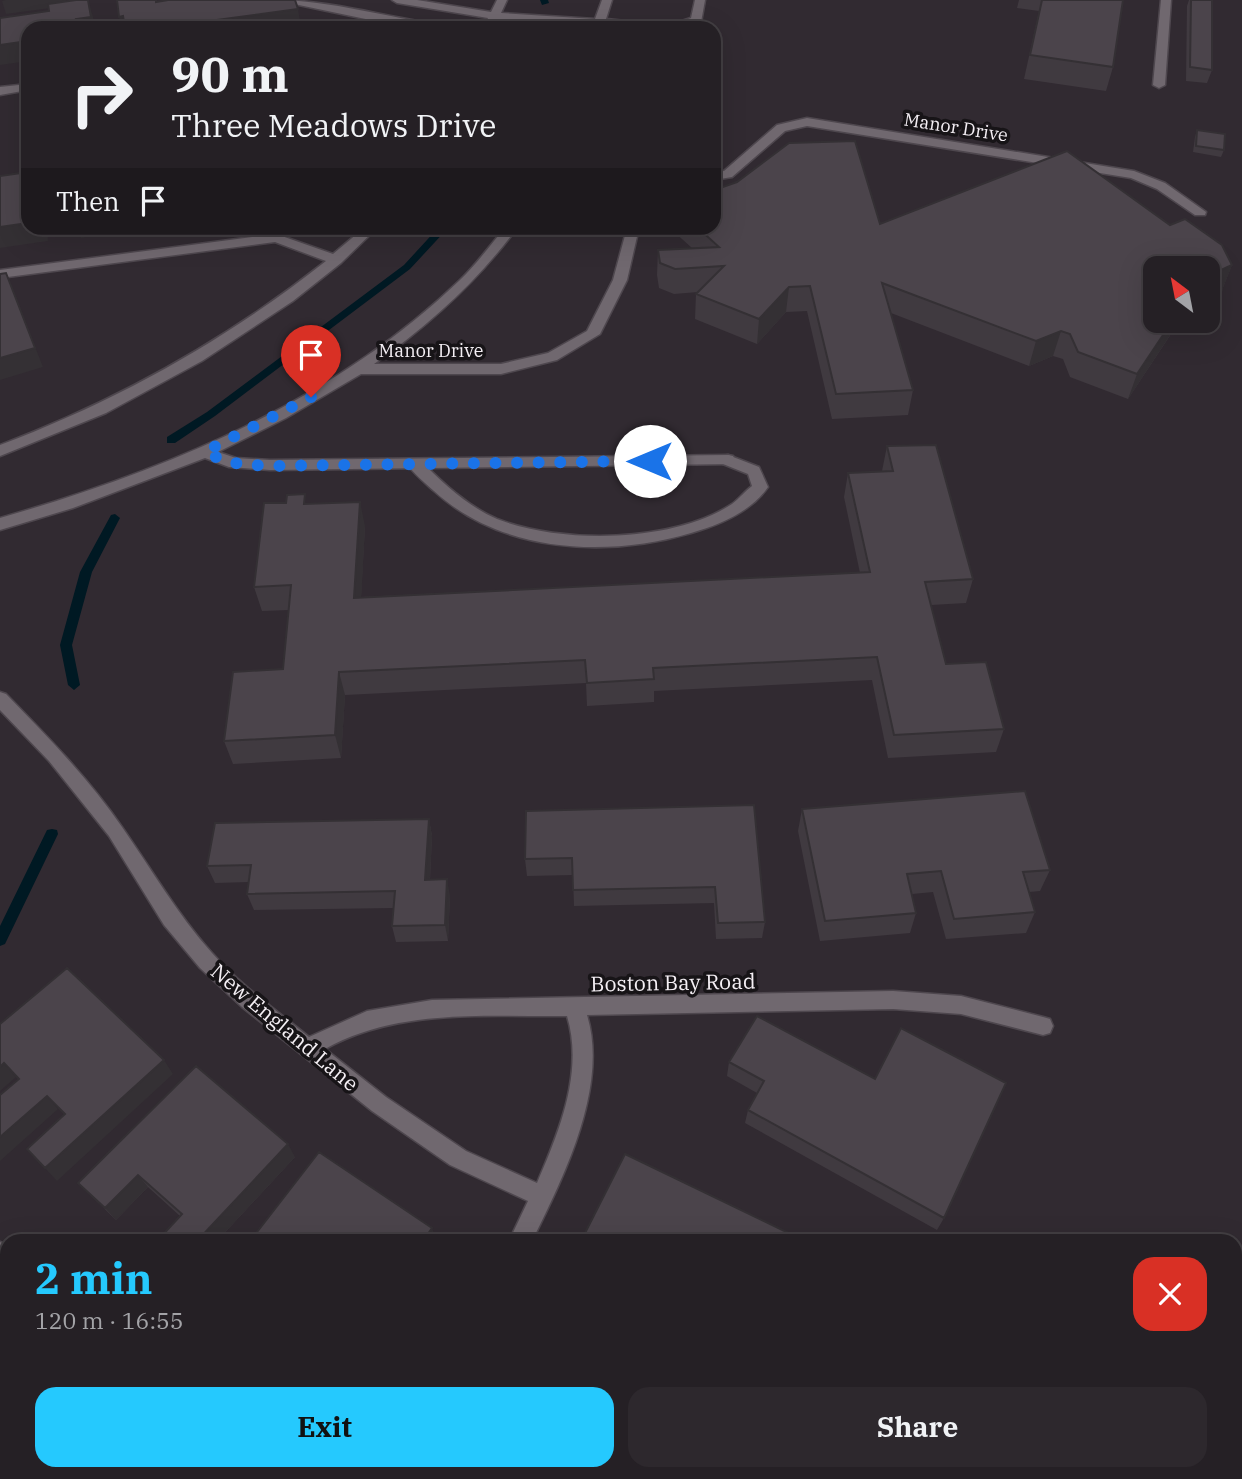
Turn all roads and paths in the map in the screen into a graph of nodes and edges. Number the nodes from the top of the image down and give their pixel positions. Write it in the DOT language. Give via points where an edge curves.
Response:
graph roads {
  1 [pos="280,0"];
  2 [pos="397,0"];
  3 [pos="502,0"];
  4 [pos="607,0"];
  5 [pos="700,0"];
  6 [pos="1166,0"];
  7 [pos="413,1"];
  8 [pos="495,16"];
  9 [pos="373,21"];
  10 [pos="399,21"];
  11 [pos="492,21"];
  12 [pos="553,21"];
  13 [pos="600,21"];
  14 [pos="696,21"];
  15 [pos="1159,85"];
  16 [pos="21,88"];
  17 [pos="0,91"];
  18 [pos="721,175"];
  19 [pos="1200,212"];
  20 [pos="363,235"];
  21 [pos="505,235"];
  22 [pos="631,235"];
  23 [pos="336,260"];
  24 [pos="0,274"];
  25 [pos="356,369"];
  26 [pos="0,451"];
  27 [pos="206,451"];
  28 [pos="415,464"];
  29 [pos="0,524"];
  30 [pos="0,699"];
  31 [pos="574,1006"];
  32 [pos="1043,1026"];
  33 [pos="308,1048"];
  34 [pos="543,1197"];
  35 [pos="524,1234"];
  1 -- 9 [label="street"];
  2 -- 7 [label="street"];
  3 -- 8 [label="street"];
  4 -- 13 [label="street"];
  5 -- 14 [label="street"];
  6 -- 15 [label="street"];
  7 -- 8 [label="street"];
  7 -- 10 [label="street"];
  8 -- 11 [label="street"];
  8 -- 12 [label="street"];
  16 -- 17 [label="street"];
  18 -- 19 [label="street, Manor Drive" via="728,174 781,128 807,122 1134,175 1161,186"];
  20 -- 23 [label="street"];
  21 -- 25 [label="street" via="433,312"];
  22 -- 25 [label="street, Manor Drive" via="620,279 593,334 552,357 501,369"];
  23 -- 24 [label="street" via="276,238"];
  23 -- 26 [label="street" via="220,344 160,379"];
  25 -- 27 [label="street"];
  27 -- 28 [label="street" via="231,464"];
  27 -- 29 [label="street" via="111,489"];
  28 -- 28 [label="street" via="447,496 491,523 554,541 621,542 690,528 748,502 760,487 754,471 728,460"];
  30 -- 33 [label="street, New England Lane" via="55,756 115,831 171,919 207,962"];
  31 -- 32 [label="street, Boston Bay Road" via="894,1000 961,1004"];
  31 -- 33 [label="street, Boston Bay Road" via="389,1013 335,1032"];
  31 -- 34 [label="street" via="584,1045 579,1088"];
  33 -- 34 [label="street, New England Lane" via="458,1158"];
  34 -- 35 [label="street"];
}
